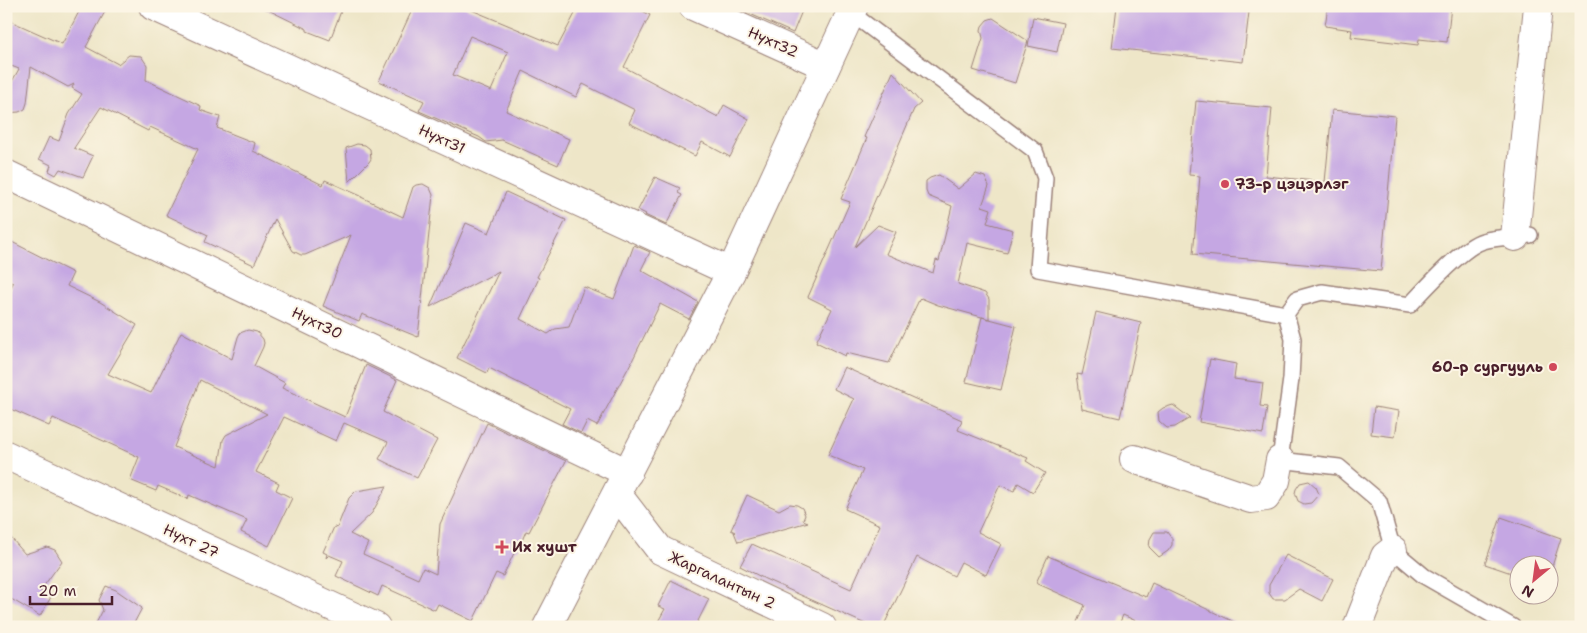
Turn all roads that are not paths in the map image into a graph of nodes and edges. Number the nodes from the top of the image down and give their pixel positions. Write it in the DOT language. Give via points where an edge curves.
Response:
graph roads {
  1 [pos="153,6"];
  2 [pos="692,6"];
  3 [pos="1538,6"];
  4 [pos="853,10"];
  5 [pos="826,66"];
  6 [pos="6,174"];
  7 [pos="1522,236"];
  8 [pos="731,272"];
  9 [pos="1286,314"];
  10 [pos="6,455"];
  11 [pos="1134,458"];
  12 [pos="1280,460"];
  13 [pos="622,483"];
  14 [pos="1393,550"];
  15 [pos="1358,625"];
  16 [pos="376,627"];
  17 [pos="547,627"];
  18 [pos="822,627"];
  19 [pos="1514,627"];
  1 -- 8 [label="street, Нүхт31"];
  2 -- 5 [label="street, Нүхт32"];
  3 -- 7 [label="street"];
  4 -- 5 [label="street"];
  4 -- 9 [label="lane" via="1035,150 1044,178 1038,269"];
  5 -- 8 [label="street"];
  6 -- 13 [label="street, Нүхт30"];
  7 -- 9 [label="lane" via="1482,242 1461,254 1410,305 1322,292 1297,299"];
  8 -- 13 [label="street"];
  9 -- 12 [label="lane" via="1293,340"];
  10 -- 16 [label="street, Нүхт 27"];
  11 -- 12 [label="street" via="1251,498 1266,497 1276,481"];
  12 -- 14 [label="lane" via="1339,467 1379,501"];
  13 -- 17 [label="street"];
  13 -- 18 [label="street, Жаргалантын 2" via="660,550"];
  14 -- 15 [label="street" via="1384,556"];
  14 -- 19 [label="lane" via="1424,576"];
}
